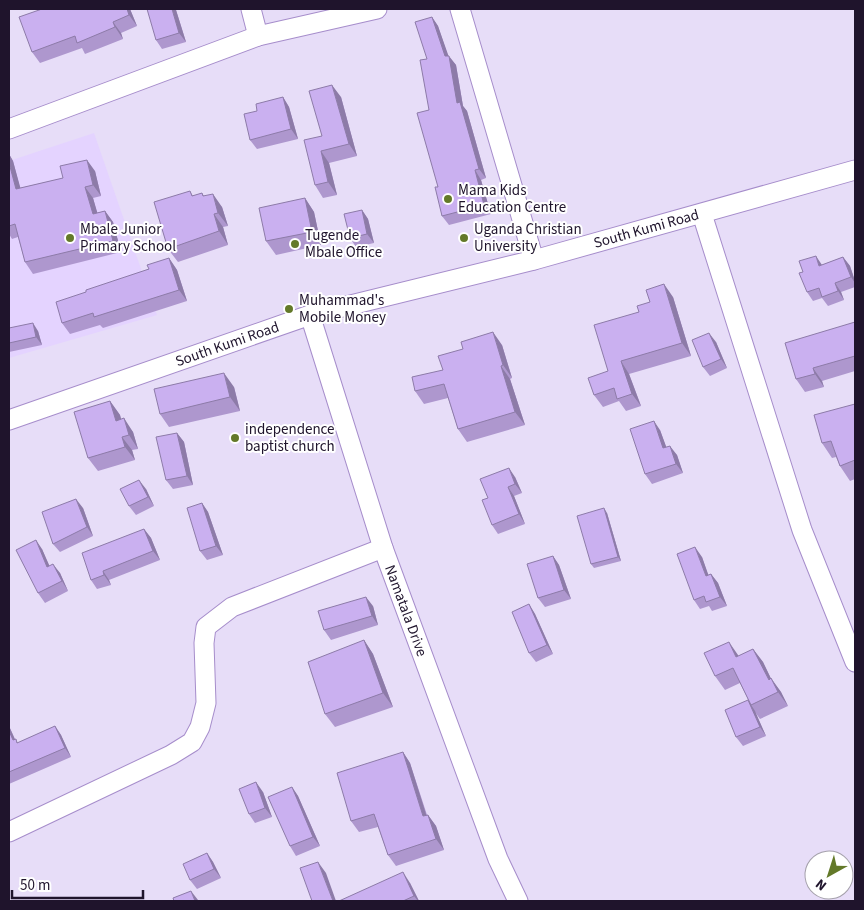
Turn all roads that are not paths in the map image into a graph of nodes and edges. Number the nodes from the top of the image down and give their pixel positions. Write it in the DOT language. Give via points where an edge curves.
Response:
graph roads {
  1 [pos="251,9"];
  2 [pos="378,9"];
  3 [pos="460,9"];
  4 [pos="258,36"];
  5 [pos="9,129"];
  6 [pos="855,170"];
  7 [pos="702,214"];
  8 [pos="534,260"];
  9 [pos="310,315"];
  10 [pos="9,420"];
  11 [pos="383,548"];
  12 [pos="855,662"];
  13 [pos="9,832"];
  14 [pos="518,901"];
  1 -- 4 [label="street"];
  2 -- 4 [label="street"];
  3 -- 8 [label="street"];
  4 -- 5 [label="street"];
  6 -- 7 [label="street, South Kumi Road"];
  7 -- 8 [label="street, South Kumi Road"];
  7 -- 12 [label="street" via="802,530"];
  8 -- 9 [label="street, South Kumi Road"];
  9 -- 10 [label="street, South Kumi Road"];
  9 -- 11 [label="street, Namatala Drive"];
  11 -- 13 [label="street" via="232,607 216,618 206,627 206,703 192,742"];
  11 -- 14 [label="street, Namatala Drive" via="498,859"];
}
